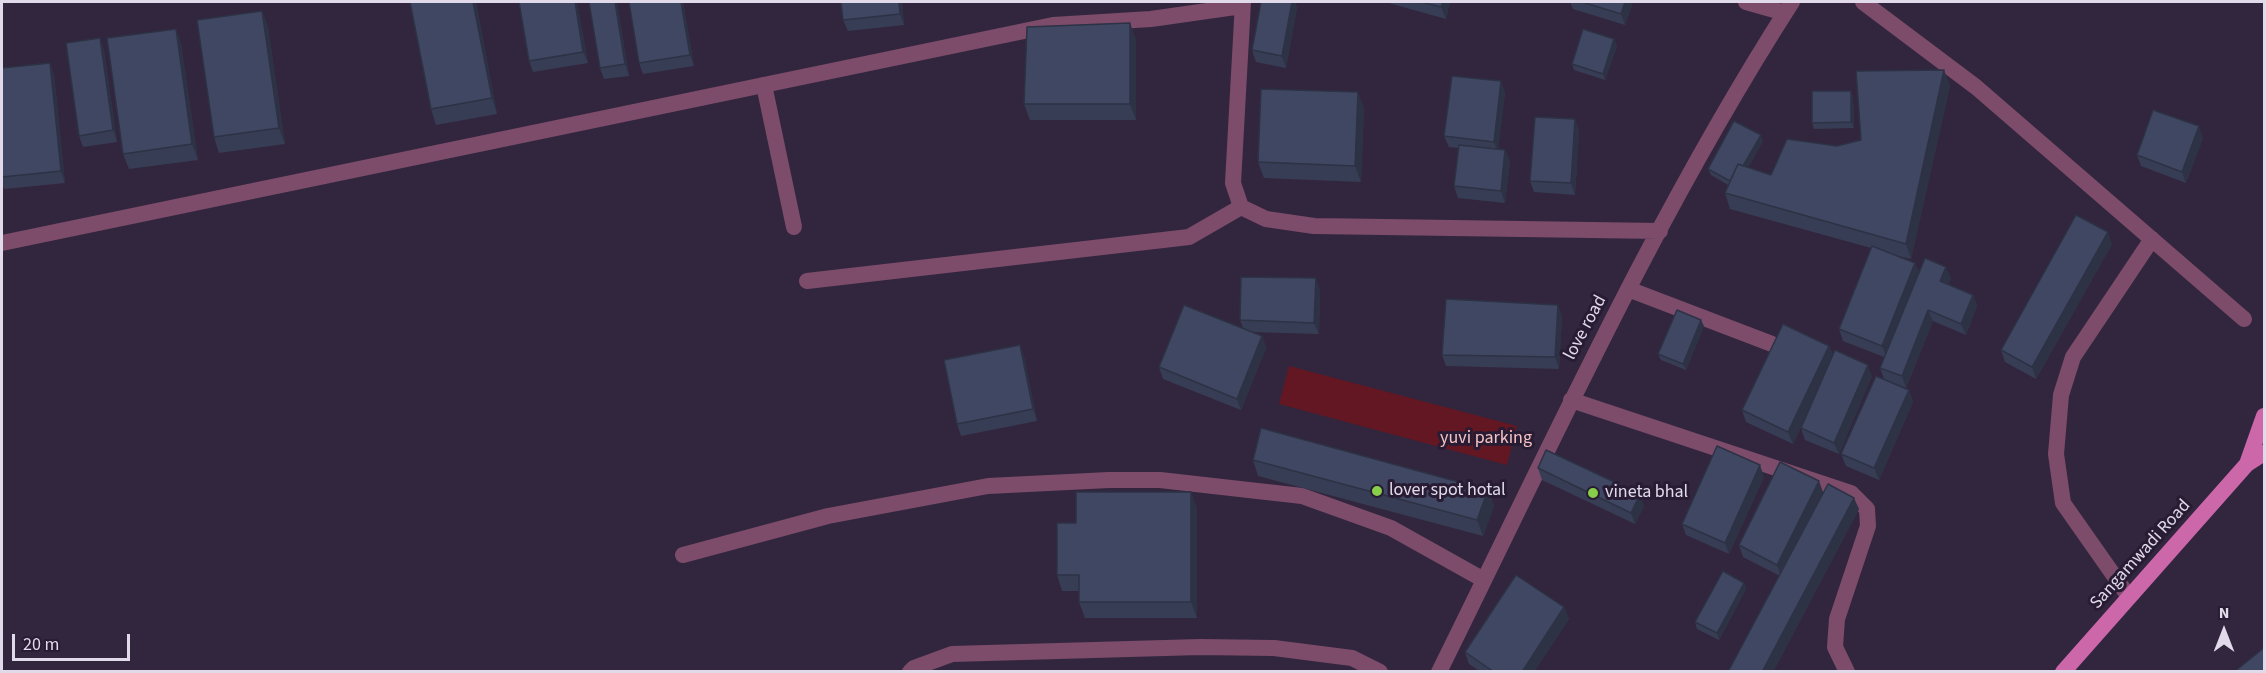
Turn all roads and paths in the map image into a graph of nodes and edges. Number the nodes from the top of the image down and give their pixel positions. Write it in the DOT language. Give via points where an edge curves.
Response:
graph roads {
  1 [pos="1746,2"];
  2 [pos="1863,2"];
  3 [pos="1243,4"];
  4 [pos="1788,7"];
  5 [pos="764,85"];
  6 [pos="1242,207"];
  7 [pos="794,227"];
  8 [pos="1660,231"];
  9 [pos="2152,239"];
  10 [pos="2,243"];
  11 [pos="807,281"];
  12 [pos="1628,290"];
  13 [pos="2244,319"];
  14 [pos="1772,344"];
  15 [pos="1571,400"];
  16 [pos="2265,416"];
  17 [pos="2265,453"];
  18 [pos="2247,464"];
  19 [pos="683,555"];
  20 [pos="1484,580"];
  21 [pos="2129,597"];
  22 [pos="910,672"];
  23 [pos="1380,672"];
  24 [pos="1439,672"];
  25 [pos="1847,672"];
  26 [pos="2063,672"];
  1 -- 4 [label="street"];
  2 -- 9 [label="street" via="1976,87"];
  3 -- 5 [label="street" via="1151,20 1053,25"];
  3 -- 6 [label="street" via="1233,183"];
  4 -- 8 [label="street, love road" via="1724,111"];
  5 -- 7 [label="street"];
  5 -- 10 [label="street"];
  6 -- 8 [label="street" via="1266,219 1314,226"];
  6 -- 11 [label="street" via="1189,237"];
  8 -- 12 [label="street, love road"];
  9 -- 13 [label="street"];
  9 -- 21 [label="street" via="2073,357 2061,395 2056,454 2063,503"];
  12 -- 14 [label="street"];
  12 -- 15 [label="street, love road"];
  15 -- 20 [label="street, love road"];
  15 -- 25 [label="street" via="1851,493 1867,509 1868,526 1838,620 1835,647"];
  16 -- 18 [label="main road, Sangamwadi Road"];
  17 -- 18 [label="main road, Sangamwadi Road"];
  18 -- 21 [label="main road, Sangamwadi Road"];
  19 -- 20 [label="street" via="828,516 988,486 1160,480 1302,496 1391,528"];
  20 -- 24 [label="street, love road"];
  21 -- 26 [label="main road, Sangamwadi Road"];
  22 -- 23 [label="street" via="952,654 1200,647 1274,648 1352,658"];
}
